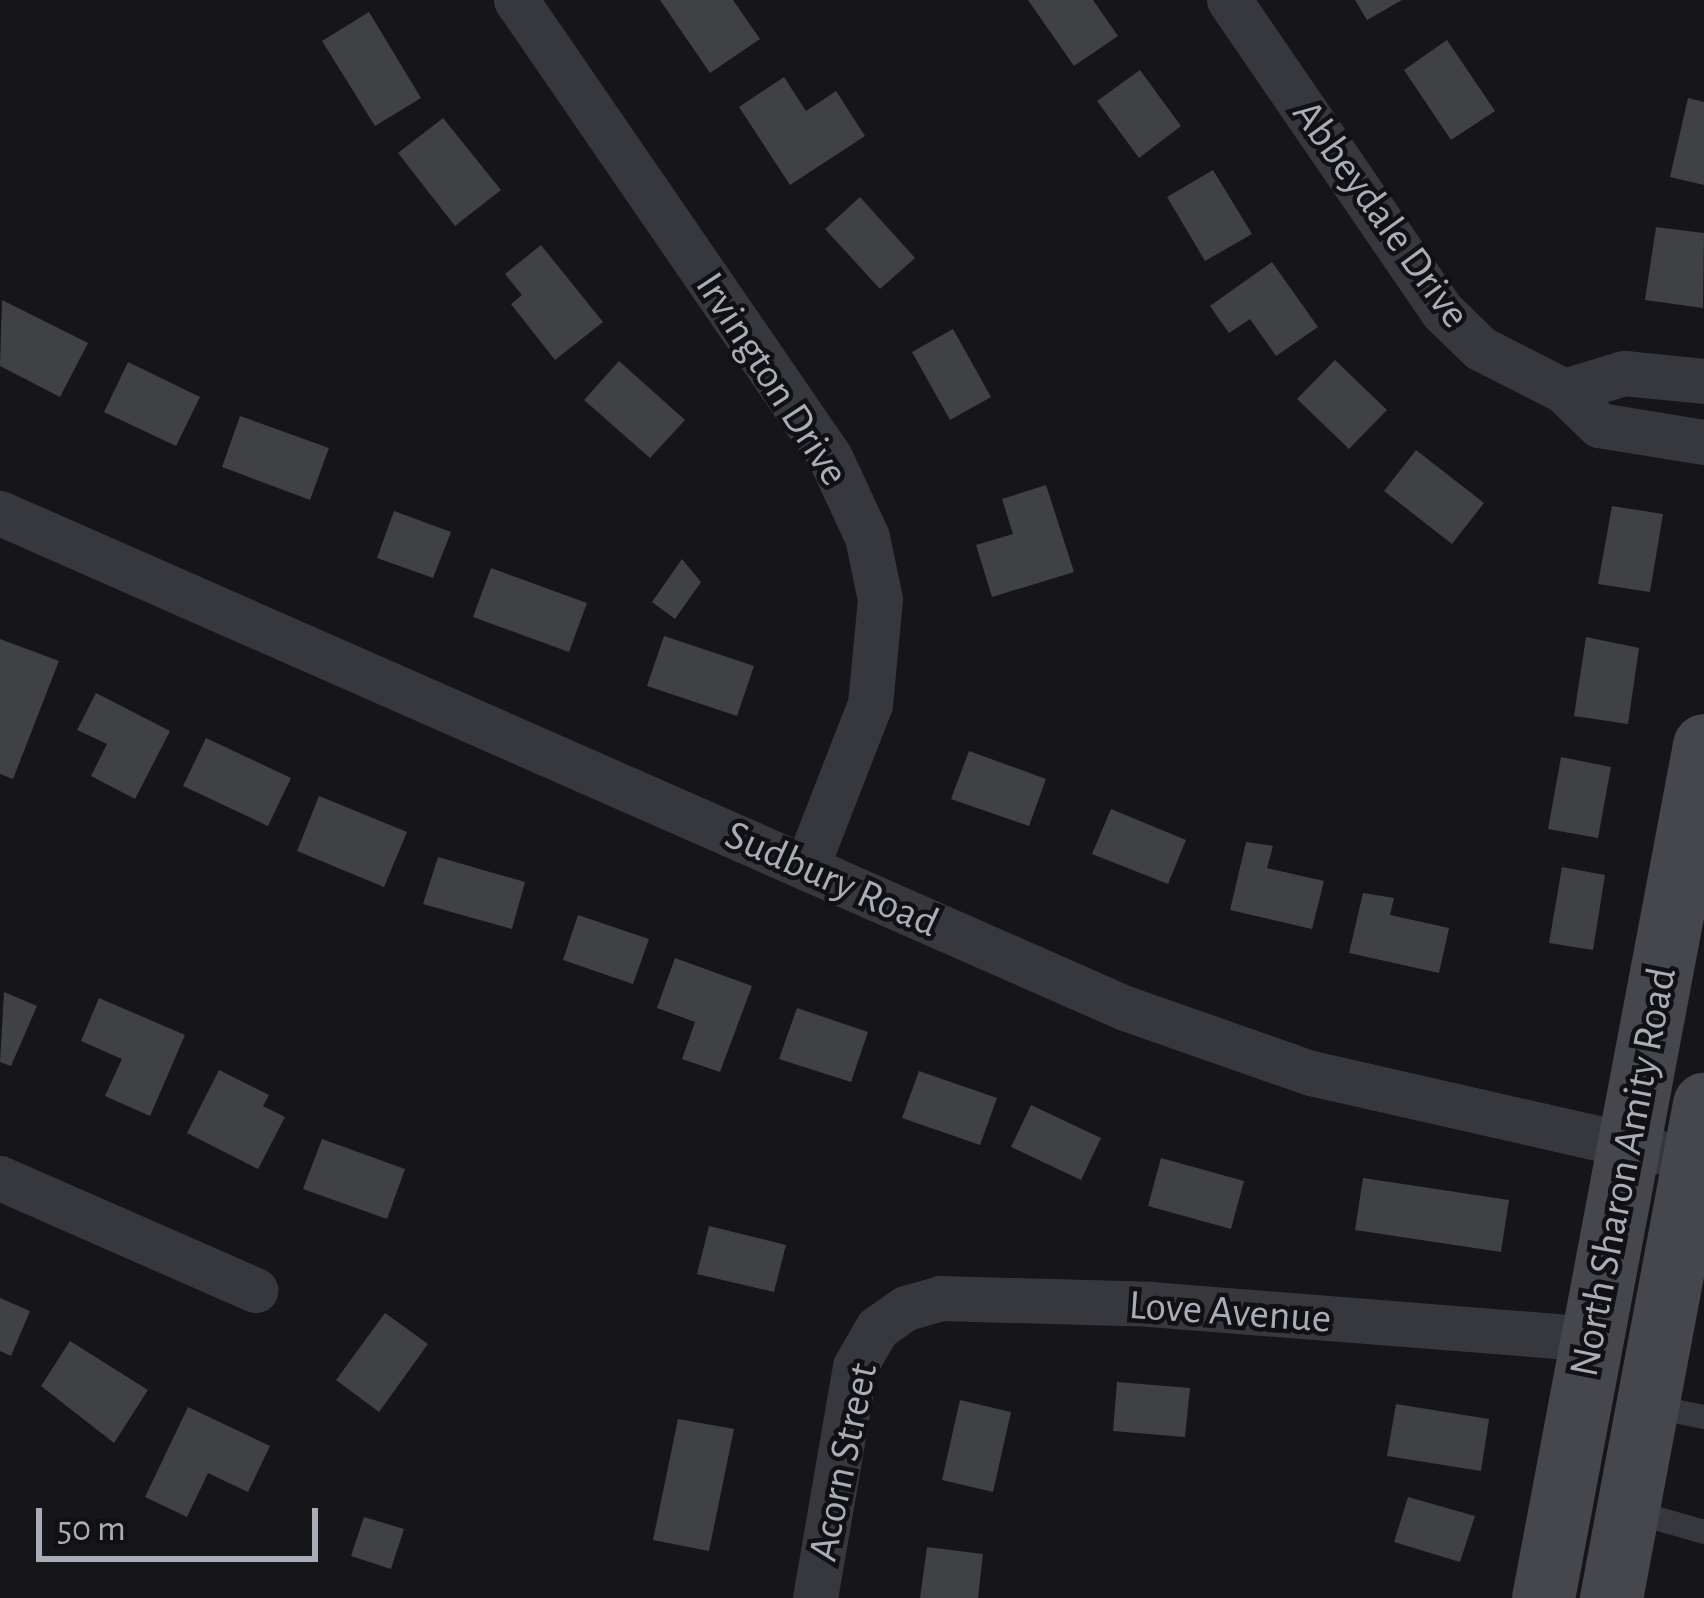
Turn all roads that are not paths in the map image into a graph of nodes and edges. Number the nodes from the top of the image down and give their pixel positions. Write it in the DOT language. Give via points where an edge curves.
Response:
graph roads {
  1 [pos="516,0"];
  2 [pos="1229,0"];
  3 [pos="1704,381"];
  4 [pos="1564,391"];
  5 [pos="1704,442"];
  6 [pos="0,513"];
  7 [pos="1704,746"];
  8 [pos="806,868"];
  9 [pos="1699,1131"];
  10 [pos="1628,1146"];
  11 [pos="0,1178"];
  12 [pos="255,1290"];
  13 [pos="877,1328"];
  14 [pos="1590,1339"];
  15 [pos="1675,1411"];
  16 [pos="1627,1510"];
  17 [pos="1704,1532"];
  18 [pos="815,1598"];
  19 [pos="1543,1598"];
  20 [pos="1611,1598"];
  1 -- 8 [label="street, Irvington Drive" via="830,457 867,538 880,599 870,704"];
  2 -- 4 [label="street, Abbeydale Drive" via="1443,312 1480,348"];
  3 -- 4 [label="street" via="1624,374"];
  4 -- 5 [label="street, Abbeydale Drive" via="1599,425"];
  6 -- 8 [label="street, Sudbury Road"];
  7 -- 10 [label="main road, North Sharon Amity Road"];
  8 -- 10 [label="street, Sudbury Road" via="1248,1054"];
  9 -- 10 [label="street, Sudbury Road"];
  9 -- 15 [label="main road, North Sharon Amity Road"];
  10 -- 14 [label="main road, North Sharon Amity Road"];
  11 -- 12 [label="street"];
  13 -- 14 [label="street, Love Avenue" via="940,1298"];
  13 -- 18 [label="street, Acorn Street" via="856,1366"];
  14 -- 19 [label="main road, North Sharon Amity Road"];
  15 -- 16 [label="main road, North Sharon Amity Road"];
  16 -- 17 [label="lane"];
  16 -- 20 [label="main road, North Sharon Amity Road"];
}
